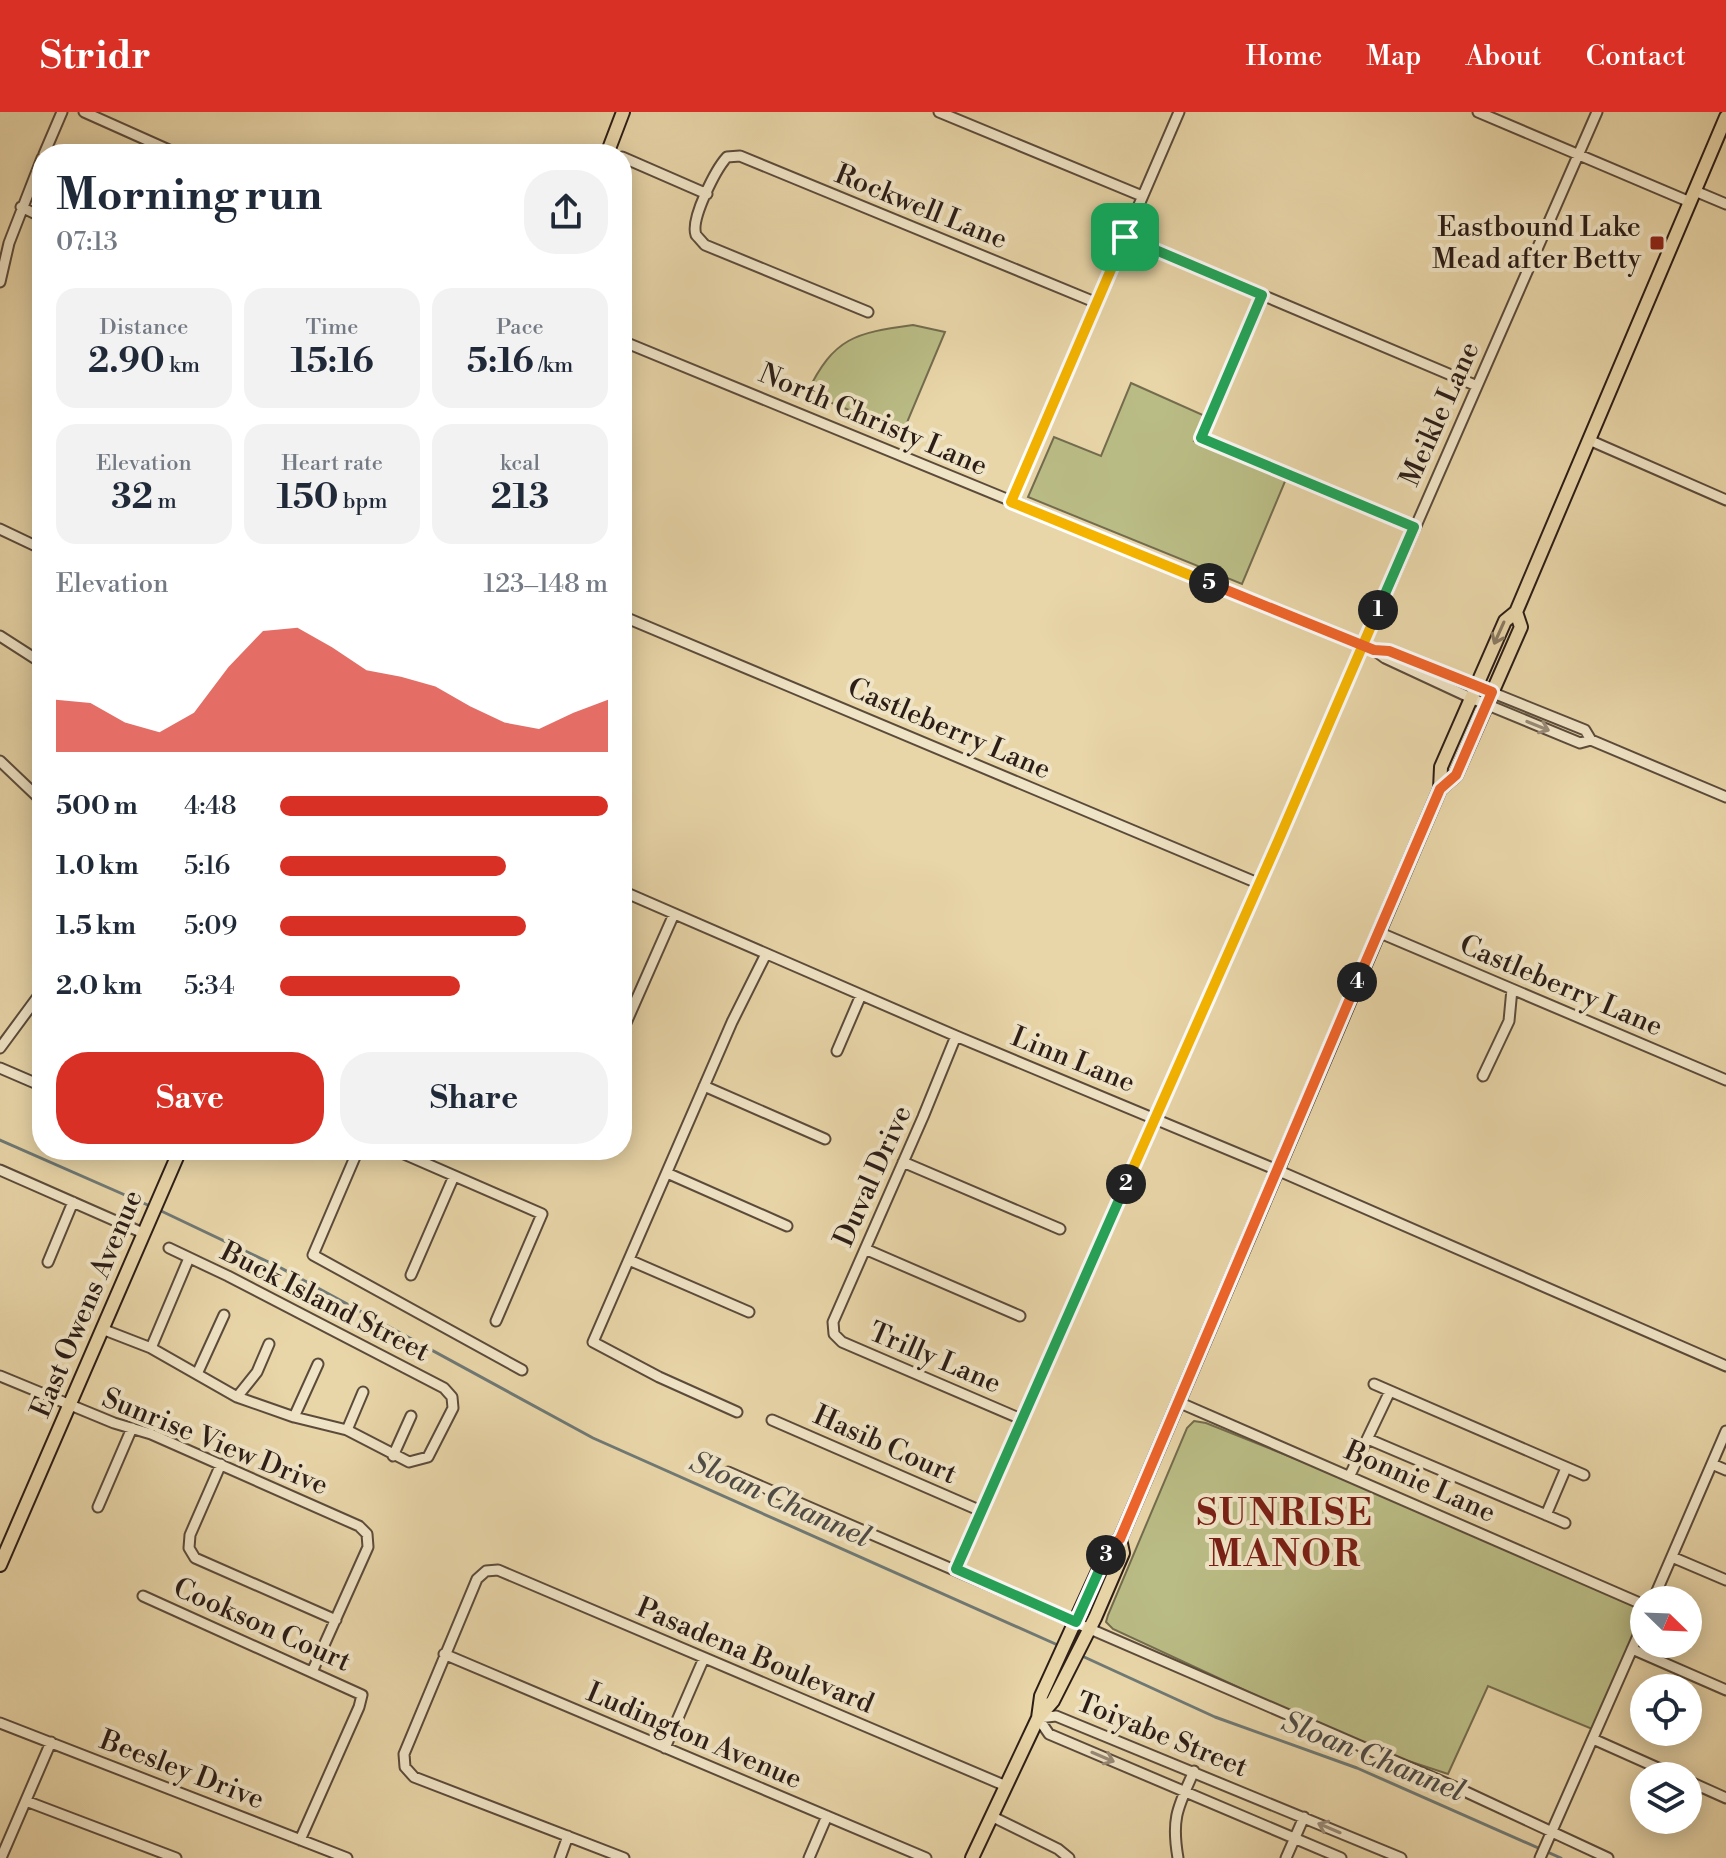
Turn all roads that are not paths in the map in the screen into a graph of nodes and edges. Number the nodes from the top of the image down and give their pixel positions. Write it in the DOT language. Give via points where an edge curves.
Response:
graph roads {
  1 [pos="62,112"];
  2 [pos="84,112"];
  3 [pos="623,112"];
  4 [pos="939,112"];
  5 [pos="1179,112"];
  6 [pos="1478,112"];
  7 [pos="1597,112"];
  8 [pos="1726,117"];
  9 [pos="48,144"];
  10 [pos="156,144"];
  11 [pos="613,144"];
  12 [pos="1578,155"];
  13 [pos="632,161"];
  14 [pos="32,182"];
  15 [pos="707,194"];
  16 [pos="1142,196"];
  17 [pos="1692,196"];
  18 [pos="1726,204"];
  19 [pos="21,207"];
  20 [pos="32,212"];
  21 [pos="1125,237"];
  22 [pos="0,282"];
  23 [pos="1262,295"];
  24 [pos="1097,303"];
  25 [pos="868,312"];
  26 [pos="632,345"];
  27 [pos="1477,386"];
  28 [pos="1589,440"];
  29 [pos="1726,500"];
  30 [pos="1011,502"];
  31 [pos="1414,527"];
  32 [pos="0,529"];
  33 [pos="32,544"];
  34 [pos="1516,612"];
  35 [pos="632,620"];
  36 [pos="0,637"];
  37 [pos="1362,645"];
  38 [pos="32,657"];
  39 [pos="1474,692"];
  40 [pos="1489,698"];
  41 [pos="0,761"];
  42 [pos="1440,789"];
  43 [pos="32,791"];
  44 [pos="1726,797"];
  45 [pos="1260,884"];
  46 [pos="632,895"];
  47 [pos="674,914"];
  48 [pos="1378,932"];
  49 [pos="766,954"];
  50 [pos="1512,989"];
  51 [pos="861,995"];
  52 [pos="32,1005"];
  53 [pos="634,1005"];
  54 [pos="632,1010"];
  55 [pos="956,1036"];
  56 [pos="0,1048"];
  57 [pos="837,1051"];
  58 [pos="0,1068"];
  59 [pos="1483,1076"];
  60 [pos="1726,1080"];
  61 [pos="32,1082"];
  62 [pos="704,1086"];
  63 [pos="1154,1118"];
  64 [pos="825,1139"];
  65 [pos="176,1160"];
  66 [pos="354,1160"];
  67 [pos="418,1160"];
  68 [pos="903,1162"];
  69 [pos="0,1170"];
  70 [pos="1277,1170"];
  71 [pos="667,1173"];
  72 [pos="454,1176"];
  73 [pos="73,1202"];
  74 [pos="787,1226"];
  75 [pos="1060,1229"];
  76 [pos="143,1233"];
  77 [pos="169,1248"];
  78 [pos="865,1249"];
  79 [pos="189,1258"];
  80 [pos="629,1260"];
  81 [pos="48,1262"];
  82 [pos="411,1275"];
  83 [pos="749,1312"];
  84 [pos="224,1315"];
  85 [pos="1020,1316"];
  86 [pos="496,1321"];
  87 [pos="102,1329"];
  88 [pos="834,1334"];
  89 [pos="269,1344"];
  90 [pos="151,1348"];
  91 [pos="318,1364"];
  92 [pos="1726,1366"];
  93 [pos="522,1370"];
  94 [pos="197,1374"];
  95 [pos="0,1376"];
  96 [pos="1374,1384"];
  97 [pos="1390,1391"];
  98 [pos="363,1392"];
  99 [pos="237,1397"];
  100 [pos="1178,1402"];
  101 [pos="68,1406"];
  102 [pos="737,1412"];
  103 [pos="411,1416"];
  104 [pos="294,1417"];
  105 [pos="1021,1419"];
  106 [pos="772,1420"];
  107 [pos="132,1428"];
  108 [pos="347,1430"];
  109 [pos="1726,1431"];
  110 [pos="1368,1439"];
  111 [pos="393,1456"];
  112 [pos="221,1464"];
  113 [pos="1712,1464"];
  114 [pos="1566,1468"];
  115 [pos="1726,1470"];
  116 [pos="728,1472"];
  117 [pos="1350,1475"];
  118 [pos="1584,1475"];
  119 [pos="98,1507"];
  120 [pos="981,1511"];
  121 [pos="1546,1515"];
  122 [pos="1565,1523"];
  123 [pos="1120,1539"];
  124 [pos="1672,1557"];
  125 [pos="0,1565"];
  126 [pos="956,1569"];
  127 [pos="1726,1580"];
  128 [pos="1659,1586"];
  129 [pos="143,1596"];
  130 [pos="1630,1599"];
  131 [pos="336,1620"];
  132 [pos="1076,1622"];
  133 [pos="1089,1628"];
  134 [pos="444,1654"];
  135 [pos="1630,1654"];
  136 [pos="704,1658"];
  137 [pos="1653,1658"];
  138 [pos="312,1672"];
  139 [pos="1726,1690"];
  140 [pos="1038,1718"];
  141 [pos="0,1723"];
  142 [pos="1593,1739"];
  143 [pos="51,1742"];
  144 [pos="665,1748"];
  145 [pos="1645,1762"];
  146 [pos="1194,1771"];
  147 [pos="1006,1786"];
  148 [pos="1702,1787"];
  149 [pos="1185,1792"];
  150 [pos="1726,1798"];
  151 [pos="26,1801"];
  152 [pos="827,1816"];
  153 [pos="991,1816"];
  154 [pos="1304,1817"];
  155 [pos="568,1836"];
  156 [pos="1550,1837"];
  157 [pos="1295,1839"];
  158 [pos="300,1840"];
  159 [pos="344,1857"];
  160 [pos="1,1858"];
  161 [pos="176,1858"];
  162 [pos="560,1858"];
  163 [pos="624,1858"];
  164 [pos="809,1858"];
  165 [pos="926,1858"];
  166 [pos="972,1858"];
  167 [pos="1069,1858"];
  168 [pos="1178,1858"];
  169 [pos="1286,1858"];
  170 [pos="1341,1858"];
  171 [pos="1401,1858"];
  172 [pos="1540,1858"];
  173 [pos="1608,1858"];
  1 -- 9 [label="street"];
  2 -- 10 [label="street"];
  3 -- 11 [label="main road"];
  4 -- 16 [label="street"];
  5 -- 16 [label="street"];
  6 -- 12 [label="street"];
  7 -- 12 [label="street, Meikle Lane"];
  8 -- 17 [label="main road"];
  12 -- 17 [label="street"];
  12 -- 27 [label="street, Meikle Lane"];
  13 -- 15 [label="street"];
  14 -- 19 [label="street"];
  15 -- 24 [label="street, Rockwell Lane" via="717,168 727,157 740,156"];
  15 -- 25 [label="street" via="695,222 696,236 705,245"];
  16 -- 21 [label="street"];
  17 -- 18 [label="street"];
  17 -- 28 [label="main road"];
  19 -- 20 [label="street"];
  19 -- 22 [label="street"];
  21 -- 23 [label="street"];
  21 -- 24 [label="street"];
  23 -- 27 [label="street"];
  23 -- 31 [label="street" via="1201,438"];
  24 -- 30 [label="street"];
  26 -- 30 [label="street, North Christy Lane"];
  27 -- 31 [label="street, Meikle Lane"];
  28 -- 29 [label="street"];
  28 -- 34 [label="main road"];
  30 -- 37 [label="street, North Christy Lane"];
  31 -- 37 [label="street, Meikle Lane"];
  32 -- 33 [label="street"];
  34 -- 39 [label="main road, one-way" via="1505,621"];
  34 -- 40 [label="main road" via="1521,627"];
  35 -- 45 [label="street, Castleberry Lane"];
  36 -- 38 [label="street"];
  37 -- 39 [label="street, North Christy Lane"];
  37 -- 45 [label="street, Meikle Lane"];
  39 -- 40 [label="street, North Christy Lane"];
  39 -- 42 [label="main road" via="1441,767"];
  40 -- 42 [label="main road" via="1456,775"];
  40 -- 44 [label="street, North Christy Lane" via="1580,743 1591,740"];
  41 -- 43 [label="street"];
  42 -- 48 [label="main road"];
  45 -- 63 [label="street, Meikle Lane"];
  46 -- 47 [label="street, Linn Lane"];
  47 -- 49 [label="street, Linn Lane"];
  47 -- 53 [label="street"];
  48 -- 50 [label="street, Castleberry Lane"];
  48 -- 70 [label="main road"];
  49 -- 51 [label="street, Linn Lane"];
  49 -- 62 [label="street"];
  50 -- 59 [label="street" via="1509,1021"];
  50 -- 60 [label="street, Castleberry Lane"];
  51 -- 55 [label="street, Linn Lane"];
  51 -- 57 [label="street"];
  52 -- 56 [label="street"];
  53 -- 54 [label="street"];
  55 -- 63 [label="street, Linn Lane"];
  55 -- 68 [label="street, Duval Drive"];
  58 -- 61 [label="street"];
  62 -- 64 [label="street"];
  62 -- 71 [label="street"];
  63 -- 70 [label="street, Linn Lane"];
  63 -- 105 [label="street, Meikle Lane"];
  65 -- 76 [label="main road, East Owens Avenue"];
  66 -- 93 [label="street" via="313,1255"];
  67 -- 72 [label="street"];
  68 -- 75 [label="street"];
  68 -- 78 [label="street, Duval Drive"];
  69 -- 73 [label="street"];
  70 -- 92 [label="street, Linn Lane"];
  70 -- 100 [label="main road"];
  71 -- 74 [label="street"];
  71 -- 80 [label="street"];
  72 -- 82 [label="street"];
  72 -- 86 [label="street" via="542,1214"];
  73 -- 76 [label="street"];
  73 -- 81 [label="street"];
  76 -- 87 [label="main road, East Owens Avenue"];
  77 -- 79 [label="street, Buck Island Street"];
  78 -- 85 [label="street"];
  78 -- 88 [label="street, Duval Drive" via="833,1322"];
  79 -- 90 [label="street"];
  79 -- 111 [label="street, Buck Island Street" via="444,1388 454,1402 428,1457 409,1462"];
  80 -- 83 [label="street"];
  80 -- 102 [label="street" via="593,1342"];
  84 -- 94 [label="street"];
  87 -- 90 [label="street"];
  87 -- 101 [label="main road, East Owens Avenue"];
  88 -- 105 [label="street, Trilly Lane"];
  89 -- 99 [label="street" via="257,1372"];
  90 -- 94 [label="street"];
  91 -- 104 [label="street"];
  94 -- 99 [label="street"];
  95 -- 101 [label="street, Sunrise View Drive"];
  96 -- 97 [label="street"];
  97 -- 110 [label="street"];
  97 -- 114 [label="street"];
  98 -- 108 [label="street"];
  99 -- 104 [label="street"];
  100 -- 117 [label="street, Bonnie Lane"];
  100 -- 123 [label="main road"];
  101 -- 107 [label="street, Sunrise View Drive"];
  101 -- 125 [label="main road, East Owens Avenue"];
  103 -- 111 [label="street"];
  104 -- 108 [label="street"];
  105 -- 120 [label="street, Meikle Lane"];
  106 -- 120 [label="street, Hasib Court"];
  107 -- 112 [label="street, Sunrise View Drive"];
  107 -- 119 [label="street"];
  108 -- 111 [label="street"];
  109 -- 113 [label="street"];
  110 -- 117 [label="street"];
  110 -- 121 [label="street"];
  112 -- 131 [label="street, Sunrise View Drive" via="367,1534 368,1547"];
  112 -- 131 [label="street" via="190,1535 195,1558"];
  113 -- 115 [label="street"];
  113 -- 124 [label="street"];
  114 -- 118 [label="street"];
  114 -- 121 [label="street"];
  116 -- 126 [label="street"];
  117 -- 130 [label="street, Bonnie Lane"];
  120 -- 126 [label="street, Meikle Lane"];
  121 -- 122 [label="street"];
  123 -- 132 [label="main road" via="1109,1547"];
  123 -- 133 [label="main road" via="1123,1553"];
  124 -- 127 [label="street"];
  124 -- 128 [label="street"];
  126 -- 132 [label="street"];
  129 -- 138 [label="street, Cookson Court"];
  131 -- 138 [label="street"];
  132 -- 133 [label="street"];
  132 -- 140 [label="main road" via="1041,1696"];
  133 -- 140 [label="main road" via="1053,1701"];
  133 -- 156 [label="street" via="1464,1791"];
  134 -- 136 [label="street, Pasadena Boulevard" via="477,1579 498,1570"];
  134 -- 144 [label="street, Ludington Avenue"];
  134 -- 155 [label="street" via="404,1754 405,1767 414,1777"];
  135 -- 142 [label="street"];
  136 -- 144 [label="street"];
  136 -- 147 [label="street, Pasadena Boulevard"];
  137 -- 139 [label="street"];
  138 -- 158 [label="street, Cookson Court" via="362,1695"];
  140 -- 146 [label="street, Toiyabe Street" via="1056,1716"];
  140 -- 147 [label="main road"];
  140 -- 149 [label="street, Toiyabe Street, one-way" via="1049,1734"];
  141 -- 143 [label="street, Beesley Drive"];
  142 -- 145 [label="street"];
  142 -- 156 [label="street"];
  143 -- 151 [label="street"];
  143 -- 158 [label="street, Beesley Drive"];
  144 -- 152 [label="street, Ludington Avenue"];
  146 -- 149 [label="street"];
  146 -- 154 [label="street, Toiyabe Street"];
  147 -- 153 [label="main road"];
  148 -- 150 [label="street"];
  149 -- 157 [label="street, Toiyabe Street"];
  149 -- 168 [label="street" via="1173,1830"];
  151 -- 160 [label="street"];
  151 -- 161 [label="street"];
  152 -- 164 [label="street"];
  152 -- 165 [label="street, Ludington Avenue"];
  153 -- 166 [label="main road"];
  153 -- 167 [label="street"];
  154 -- 157 [label="street"];
  171 -- 154 [label="street, Toiyabe Street, one-way"];
  155 -- 162 [label="street"];
  155 -- 163 [label="street"];
  156 -- 172 [label="street"];
  156 -- 173 [label="street"];
  157 -- 169 [label="street"];
  157 -- 170 [label="street, Toiyabe Street"];
  158 -- 159 [label="street, Beesley Drive"];
}
